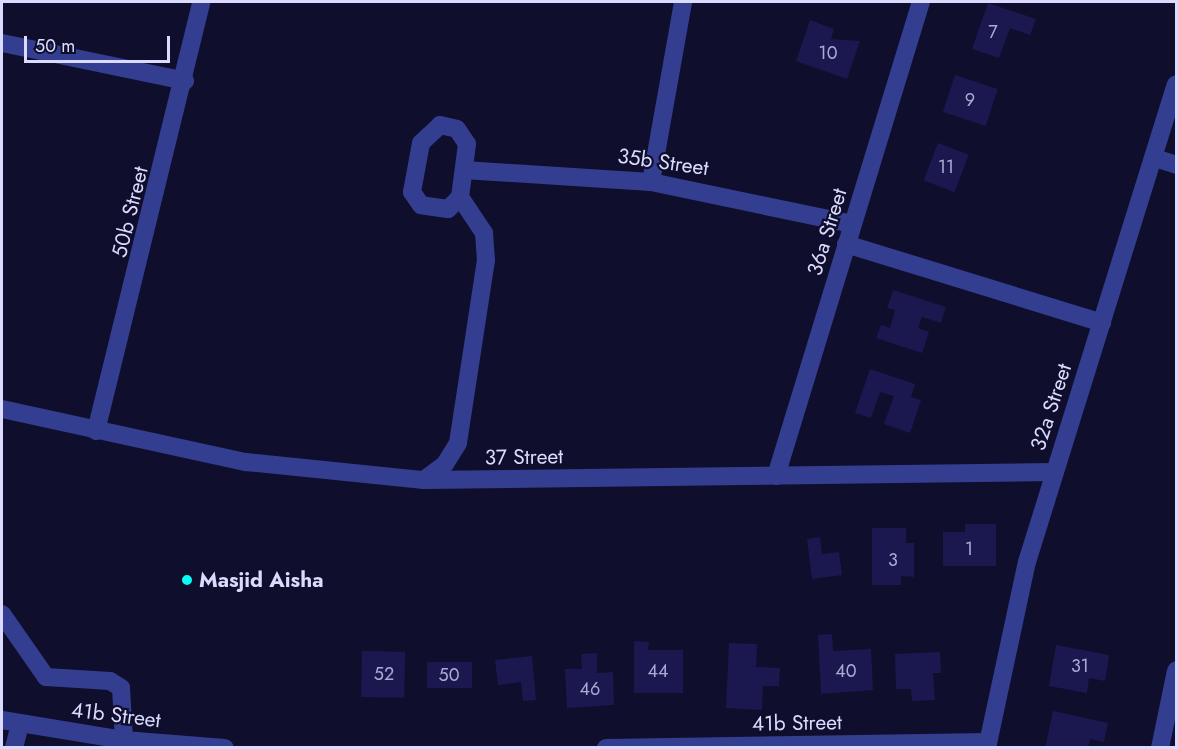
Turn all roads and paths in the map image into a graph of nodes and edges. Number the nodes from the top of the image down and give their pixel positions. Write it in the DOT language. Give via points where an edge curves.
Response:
graph roads {
  1 [pos="201,2"];
  2 [pos="682,2"];
  3 [pos="921,2"];
  4 [pos="2,43"];
  5 [pos="185,81"];
  6 [pos="1176,85"];
  7 [pos="1155,158"];
  8 [pos="1176,165"];
  9 [pos="464,170"];
  10 [pos="651,182"];
  11 [pos="460,197"];
  12 [pos="852,224"];
  13 [pos="846,244"];
  14 [pos="1102,323"];
  15 [pos="2,409"];
  16 [pos="96,431"];
  17 [pos="1053,472"];
  18 [pos="776,476"];
  19 [pos="424,480"];
  20 [pos="2,614"];
  21 [pos="1176,671"];
  22 [pos="2,720"];
  23 [pos="20,724"];
  24 [pos="124,740"];
  25 [pos="988,745"];
  26 [pos="14,747"];
  27 [pos="225,747"];
  28 [pos="606,747"];
  29 [pos="704,747"];
  30 [pos="1160,747"];
  1 -- 5 [label="street, 50b Street"];
  2 -- 10 [label="street"];
  3 -- 12 [label="street, 36a Street"];
  4 -- 5 [label="street"];
  5 -- 16 [label="street, 50b Street"];
  6 -- 7 [label="street, 32a Street"];
  7 -- 8 [label="street"];
  7 -- 14 [label="street, 32a Street"];
  9 -- 10 [label="street, 35b Street"];
  9 -- 11 [label="street"];
  9 -- 11 [label="street" via="464,136 449,125 431,128 421,143 413,197 421,205 448,209"];
  10 -- 12 [label="street, 35b Street"];
  11 -- 19 [label="street" via="478,219 486,261 458,442 445,464"];
  12 -- 13 [label="street, 36a Street"];
  13 -- 14 [label="street"];
  13 -- 18 [label="street, 36a Street"];
  14 -- 17 [label="street, 32a Street"];
  15 -- 16 [label="street, 37 Street"];
  16 -- 19 [label="street, 37 Street" via="246,462"];
  17 -- 18 [label="street, 37 Street"];
  17 -- 25 [label="street, 32a Street" via="1027,562"];
  18 -- 19 [label="street, 37 Street"];
  20 -- 24 [label="street" via="46,677 110,681 121,688"];
  21 -- 30 [label="street"];
  22 -- 23 [label="street, 41b Street"];
  23 -- 24 [label="street, 41b Street"];
  23 -- 26 [label="street"];
  24 -- 27 [label="street, 41b Street"];
  25 -- 29 [label="street, 41b Street"];
  28 -- 29 [label="street, 41b Street"];
}
